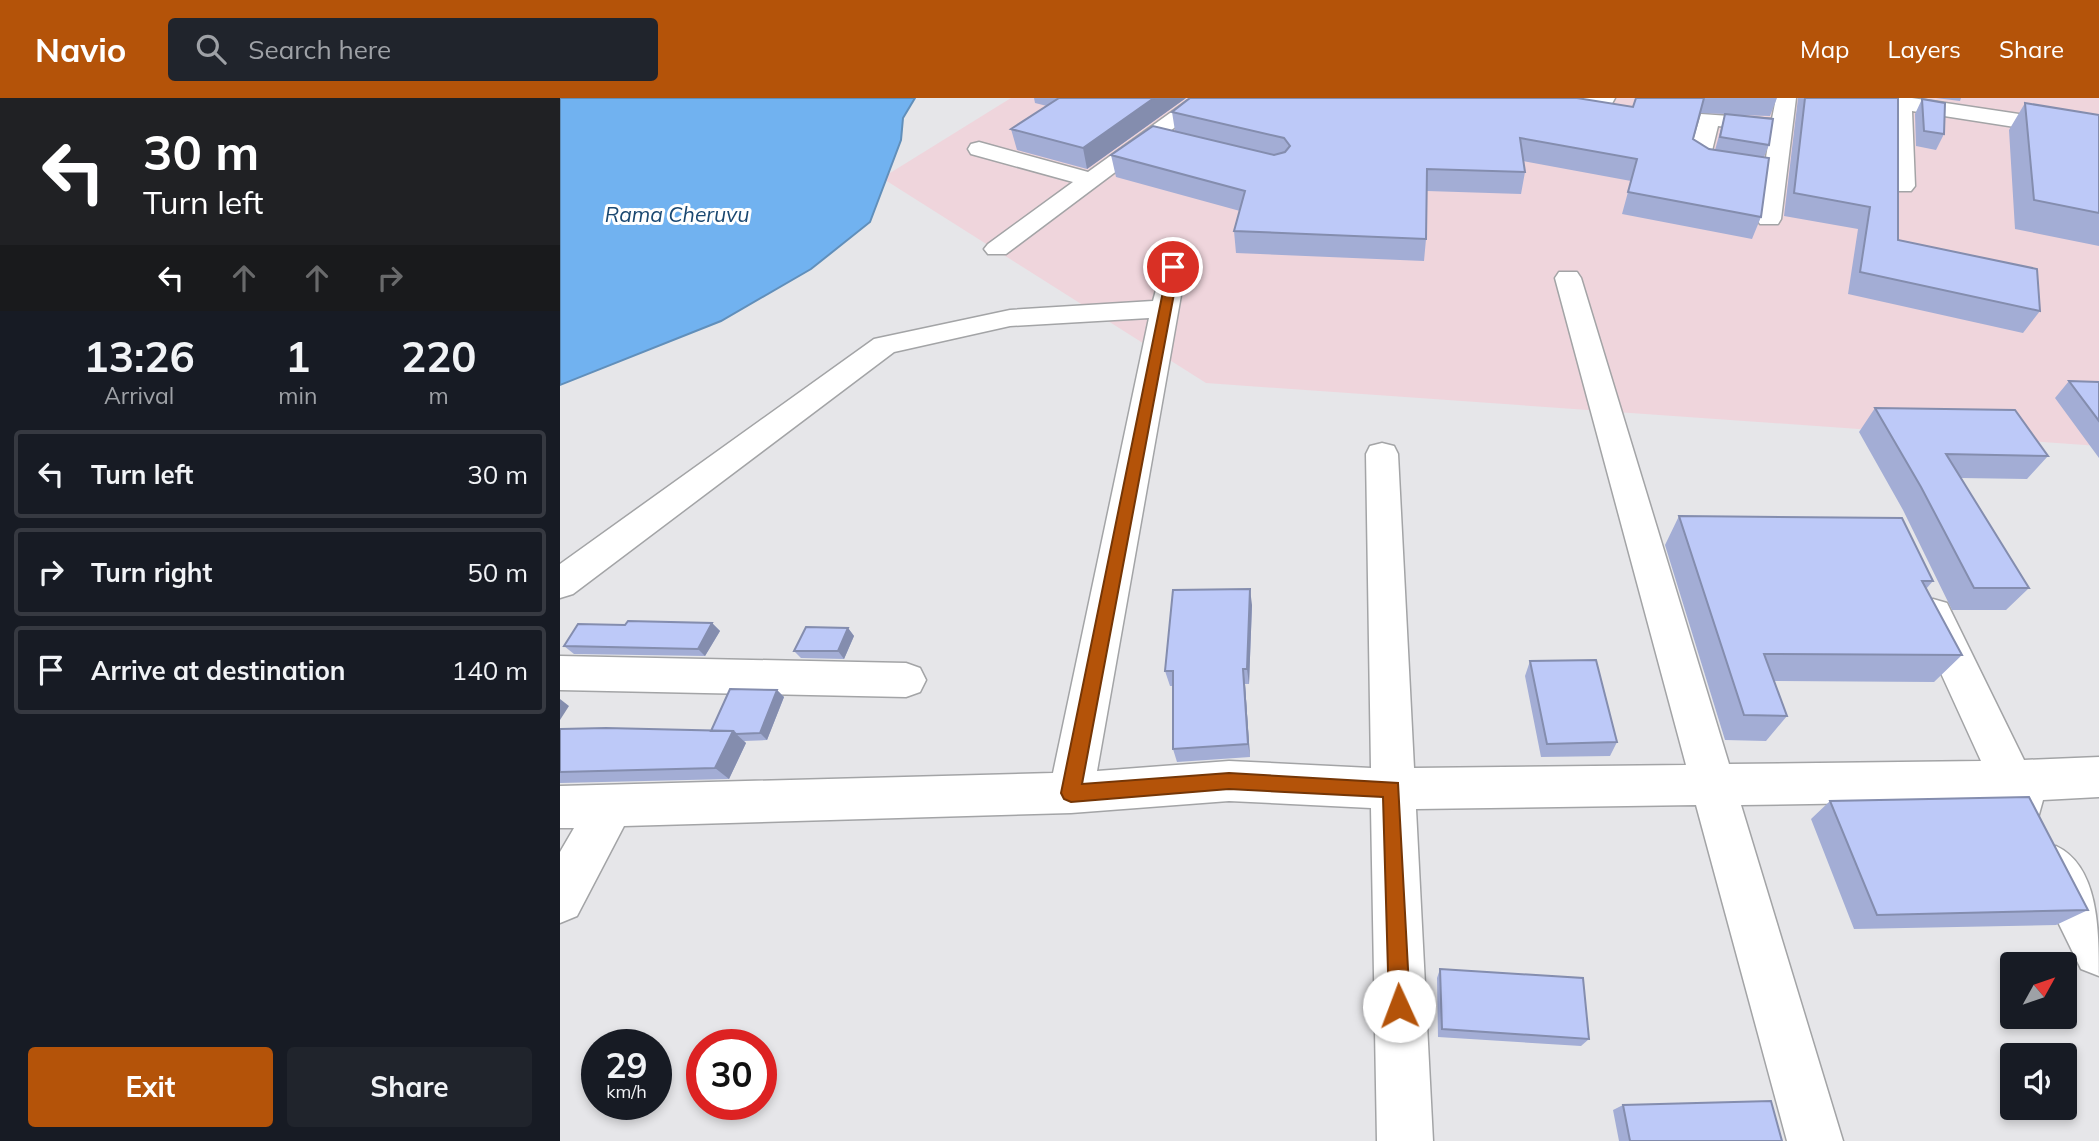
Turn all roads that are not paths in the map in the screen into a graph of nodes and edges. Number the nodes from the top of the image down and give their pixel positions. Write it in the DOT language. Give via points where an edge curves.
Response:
graph roads {
  1 [pos="1204,98"];
  2 [pos="1545,98"];
  3 [pos="1605,98"];
  4 [pos="1786,98"];
  5 [pos="1871,98"];
  6 [pos="1901,102"];
  7 [pos="1990,107"];
  8 [pos="1782,127"];
  9 [pos="2099,133"];
  10 [pos="1151,136"];
  11 [pos="1176,142"];
  12 [pos="979,149"];
  13 [pos="1775,172"];
  14 [pos="1092,180"];
  15 [pos="1903,186"];
  16 [pos="1769,219"];
  17 [pos="997,249"];
  18 [pos="1173,267"];
  19 [pos="1567,278"];
  20 [pos="1165,309"];
  21 [pos="1382,454"];
  22 [pos="1918,582"];
  23 [pos="560,584"];
  24 [pos="560,673"];
  25 [pos="906,680"];
  26 [pos="2099,777"];
  27 [pos="2011,781"];
  28 [pos="1713,785"];
  29 [pos="1391,789"];
  30 [pos="1071,793"];
  31 [pos="560,807"];
  32 [pos="610,807"];
  33 [pos="560,899"];
  34 [pos="2099,951"];
  35 [pos="1405,1141"];
  36 [pos="1815,1141"];
  1 -- 10 [label="street"];
  2 -- 3 [label="street" via="1601,107"];
  4 -- 8 [label="street"];
  5 -- 6 [label="street"];
  6 -- 7 [label="street"];
  6 -- 15 [label="street"];
  7 -- 9 [label="street"];
  8 -- 13 [label="street"];
  8 -- 13 [label="street" via="1709,118 1699,158"];
  10 -- 11 [label="street"];
  10 -- 14 [label="street"];
  12 -- 14 [label="street"];
  13 -- 16 [label="street"];
  14 -- 17 [label="street"];
  18 -- 20 [label="street"];
  19 -- 28 [label="street"];
  20 -- 23 [label="street" via="1010,318 884,345"];
  20 -- 30 [label="street"];
  21 -- 29 [label="street"];
  22 -- 27 [label="street"];
  24 -- 25 [label="street"];
  26 -- 27 [label="street"];
  27 -- 28 [label="street"];
  27 -- 34 [label="street"];
  28 -- 29 [label="street"];
  28 -- 36 [label="street"];
  29 -- 30 [label="street" via="1229,781"];
  29 -- 35 [label="street"];
  30 -- 32 [label="street"];
  31 -- 32 [label="street"];
  32 -- 33 [label="street"];
}
